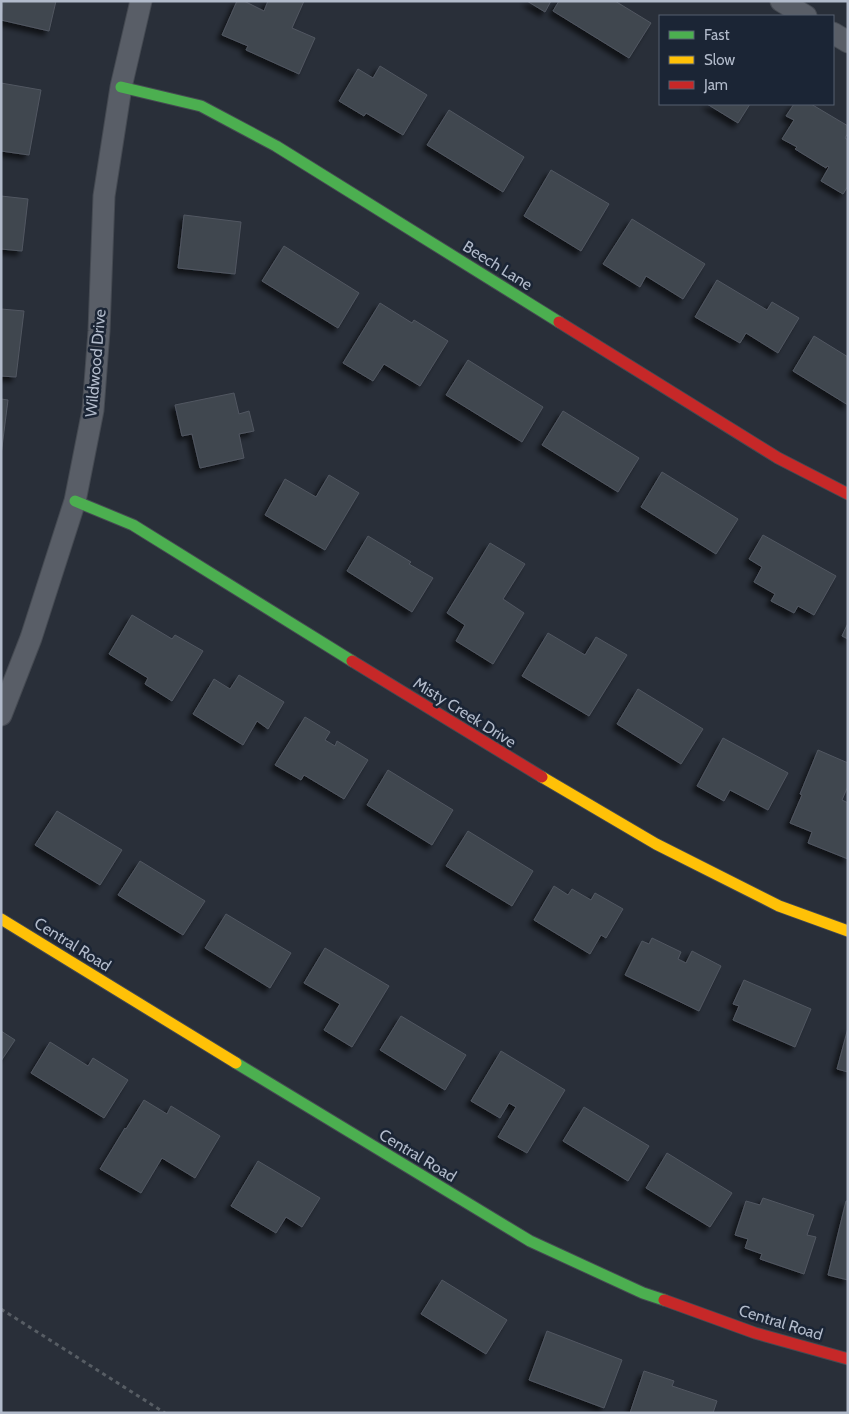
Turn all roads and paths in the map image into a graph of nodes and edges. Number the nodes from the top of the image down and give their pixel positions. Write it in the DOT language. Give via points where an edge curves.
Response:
graph roads {
  1 [pos="140,1"];
  2 [pos="782,1"];
  3 [pos="804,15"];
  4 [pos="834,34"];
  5 [pos="848,42"];
  6 [pos="121,87"];
  7 [pos="848,494"];
  8 [pos="75,501"];
  9 [pos="1,715"];
  10 [pos="1,918"];
  11 [pos="848,931"];
  12 [pos="1,1309"];
  13 [pos="848,1360"];
  14 [pos="165,1413"];
  1 -- 6 [label="street, Wildwood Drive"];
  2 -- 3 [label="street"];
  4 -- 5 [label="street"];
  6 -- 7 [label="street, Beech Lane" via="201,106 276,146 778,458"];
  6 -- 8 [label="street, Wildwood Drive" via="104,196 93,410"];
  8 -- 9 [label="street, Wildwood Drive" via="31,638"];
  8 -- 11 [label="street, Misty Creek Drive" via="134,525 505,756 656,844 779,906"];
  10 -- 13 [label="street, Central Road" via="530,1241 643,1293 755,1333"];
  12 -- 14 [label="path"];
}
